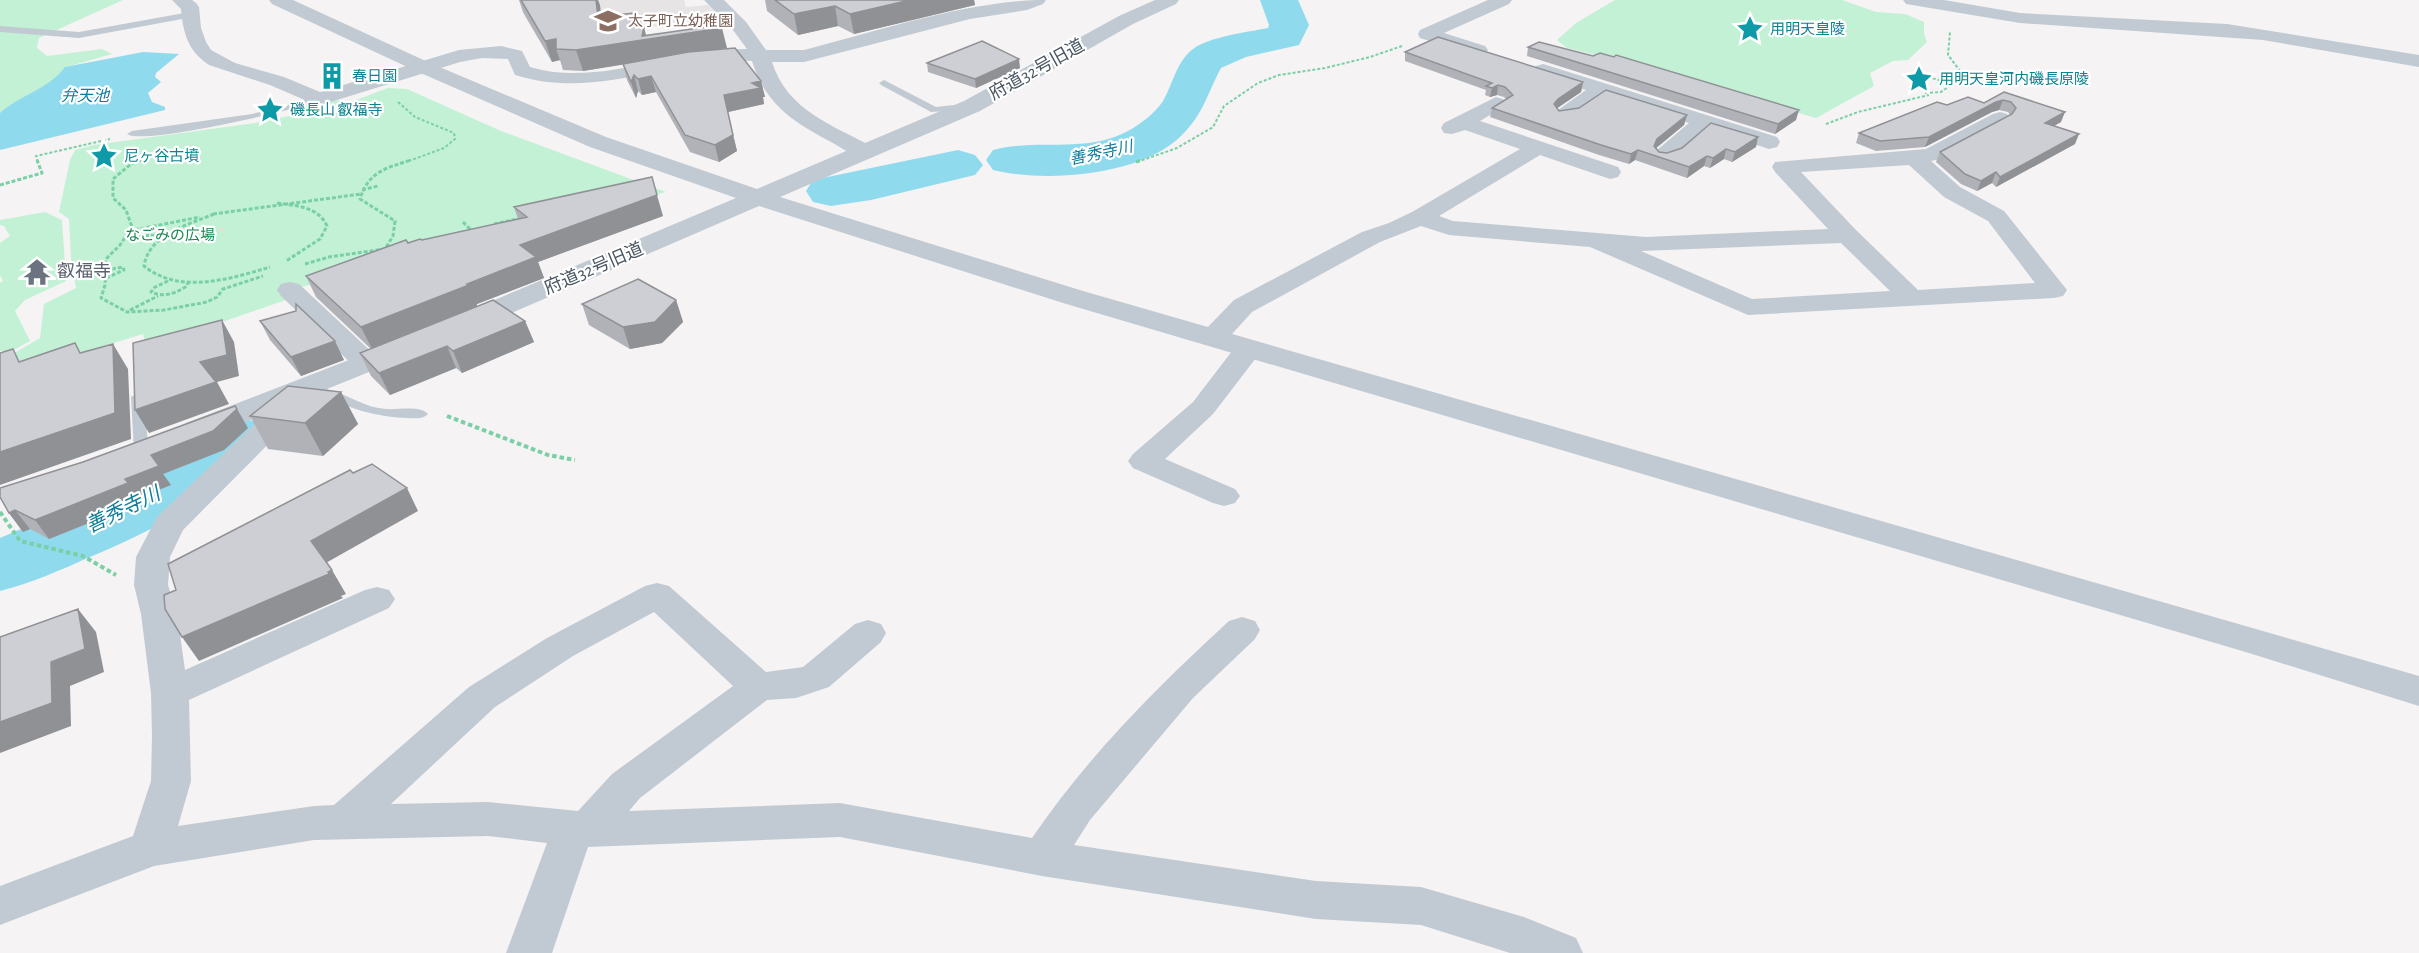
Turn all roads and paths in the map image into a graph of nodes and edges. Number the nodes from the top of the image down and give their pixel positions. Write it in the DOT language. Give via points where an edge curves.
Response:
graph roads {
  1 [pos="278,0"];
  2 [pos="713,0"];
  3 [pos="1037,0"];
  4 [pos="1503,0"];
  5 [pos="1912,0"];
  6 [pos="1996,0"];
  7 [pos="1163,1"];
  8 [pos="185,7"];
  9 [pos="1974,11"];
  10 [pos="1951,28"];
  11 [pos="0,29"];
  12 [pos="1427,34"];
  13 [pos="759,55"];
  14 [pos="1494,55"];
  15 [pos="2419,61"];
  16 [pos="1527,65"];
  17 [pos="423,67"];
  18 [pos="1928,77"];
  19 [pos="884,82"];
  20 [pos="1953,84"];
  21 [pos="1602,89"];
  22 [pos="1925,93"];
  23 [pos="1930,95"];
  24 [pos="323,98"];
  25 [pos="388,102"];
  26 [pos="1496,103"];
  27 [pos="972,106"];
  28 [pos="1565,114"];
  29 [pos="2000,118"];
  30 [pos="1705,121"];
  31 [pos="1826,124"];
  32 [pos="132,134"];
  33 [pos="1769,141"];
  34 [pos="1538,147"];
  35 [pos="865,152"];
  36 [pos="157,154"];
  37 [pos="1665,156"];
  38 [pos="1914,158"];
  39 [pos="1136,162"];
  40 [pos="1610,172"];
  41 [pos="0,185"];
  42 [pos="378,186"];
  43 [pos="361,192"];
  44 [pos="756,197"];
  45 [pos="277,203"];
  46 [pos="214,214"];
  47 [pos="1420,217"];
  48 [pos="523,218"];
  49 [pos="463,222"];
  50 [pos="494,224"];
  51 [pos="483,228"];
  52 [pos="472,231"];
  53 [pos="128,233"];
  54 [pos="462,234"];
  55 [pos="1848,235"];
  56 [pos="168,236"];
  57 [pos="1595,240"];
  58 [pos="395,247"];
  59 [pos="385,249"];
  60 [pos="283,262"];
  61 [pos="276,265"];
  62 [pos="106,270"];
  63 [pos="266,275"];
  64 [pos="295,277"];
  65 [pos="106,278"];
  66 [pos="171,280"];
  67 [pos="188,282"];
  68 [pos="159,295"];
  69 [pos="1911,297"];
  70 [pos="127,312"];
  71 [pos="1214,338"];
  72 [pos="1249,348"];
  73 [pos="367,363"];
  74 [pos="138,379"];
  75 [pos="310,387"];
  76 [pos="421,414"];
  77 [pos="444,415"];
  78 [pos="149,448"];
  79 [pos="575,460"];
  80 [pos="1224,496"];
  81 [pos="0,512"];
  82 [pos="151,585"];
  83 [pos="377,599"];
  84 [pos="1242,630"];
  85 [pos="868,633"];
  86 [pos="758,687"];
  87 [pos="2419,691"];
  88 [pos="170,693"];
  89 [pos="342,823"];
  90 [pos="580,830"];
  91 [pos="151,848"];
  92 [pos="1042,858"];
  93 [pos="0,906"];
  94 [pos="529,953"];
  95 [pos="1560,953"];
  1 -- 17 [label="street"];
  2 -- 13 [label="street" via="727,11"];
  3 -- 13 [label="street" via="804,56"];
  4 -- 12 [label="street"];
  5 -- 9 [label="street"];
  6 -- 9 [label="street"];
  7 -- 27 [label="street, 府道32号旧道"];
  8 -- 11 [label="lane" via="79,34"];
  8 -- 24 [label="street" via="198,48 217,62"];
  9 -- 15 [label="street" via="2073,22 2227,30"];
  10 -- 20 [label="path" via="1948,55 1964,76"];
  12 -- 14 [label="street"];
  12 -- 39 [label="path" via="1370,57 1279,75 1258,83 1224,106 1213,127 1177,148"];
  13 -- 17 [label="street" via="726,55 568,79 528,74 519,67 518,58 500,52 467,54"];
  13 -- 35 [label="street" via="769,82 785,103"];
  16 -- 21 [label="street"];
  17 -- 24 [label="street"];
  17 -- 44 [label="street" via="598,142"];
  18 -- 20 [label="path"];
  19 -- 27 [label="lane" via="934,111"];
  20 -- 23 [label="path"];
  21 -- 28 [label="street"];
  21 -- 30 [label="street"];
  22 -- 23 [label="path"];
  23 -- 31 [label="path"];
  24 -- 32 [label="lane" via="268,115"];
  25 -- 43 [label="path" via="402,104 419,119 444,125 455,139 435,153 382,170 366,180"];
  26 -- 34 [label="street" via="1456,126"];
  27 -- 35 [label="street, 府道32号旧道"];
  29 -- 38 [label="street" via="1933,154"];
  30 -- 33 [label="street"];
  30 -- 37 [label="street"];
  32 -- 41 [label="path" via="36,156 42,173"];
  34 -- 40 [label="street"];
  34 -- 47 [label="street"];
  35 -- 44 [label="street, 府道32号旧道"];
  36 -- 53 [label="path" via="131,164 113,179 112,198 126,210 132,227"];
  38 -- 55 [label="street" via="1783,167"];
  38 -- 69 [label="street" via="1952,192 1996,216 2054,290"];
  42 -- 43 [label="path"];
  43 -- 45 [label="path" via="324,201"];
  43 -- 59 [label="path" via="360,199 397,222 396,234"];
  44 -- 71 [label="street"];
  44 -- 73 [label="street, 府道32号旧道" via="628,255"];
  45 -- 46 [label="path"];
  45 -- 60 [label="path" via="319,213 327,225 320,239"];
  46 -- 53 [label="path"];
  46 -- 56 [label="path"];
  47 -- 57 [label="street" via="1449,228"];
  47 -- 71 [label="street" via="1371,237 1244,306"];
  48 -- 50 [label="path"];
  49 -- 52 [label="path"];
  51 -- 52 [label="path"];
  52 -- 54 [label="path"];
  53 -- 56 [label="path"];
  53 -- 62 [label="path" via="106,258"];
  55 -- 57 [label="street" via="1646,244"];
  55 -- 69 [label="street"];
  56 -- 66 [label="path" via="148,250 144,266 149,272"];
  57 -- 69 [label="street" via="1748,307"];
  58 -- 59 [label="path"];
  59 -- 64 [label="path" via="329,257"];
  61 -- 67 [label="path" via="225,279"];
  62 -- 65 [label="path"];
  62 -- 65 [label="path" via="124,270"];
  63 -- 70 [label="path" via="223,289 217,297 193,306"];
  64 -- 73 [label="street"];
  65 -- 70 [label="path" via="101,298"];
  66 -- 67 [label="path"];
  66 -- 68 [label="path" via="152,290 153,295"];
  67 -- 68 [label="path" via="182,290"];
  68 -- 70 [label="path"];
  71 -- 72 [label="street"];
  72 -- 80 [label="street" via="1203,408 1144,461"];
  72 -- 87 [label="street"];
  73 -- 75 [label="street, 府道32号旧道"];
  74 -- 78 [label="lane"];
  75 -- 76 [label="lane" via="362,408"];
  75 -- 78 [label="street, 府道32号旧道"];
  75 -- 82 [label="street" via="169,525 153,557"];
  77 -- 79 [label="path" via="548,455"];
  81 -- 82 [label="path" via="20,541 84,556 131,584"];
  82 -- 88 [label="street"];
  83 -- 88 [label="street"];
  84 -- 92 [label="street" via="1180,688 1075,808"];
  85 -- 86 [label="street" via="816,677 796,684"];
  86 -- 89 [label="street" via="657,595 560,647 482,697"];
  86 -- 90 [label="street" via="626,786"];
  88 -- 91 [label="street" via="171,781"];
  89 -- 90 [label="street" via="488,819"];
  89 -- 91 [label="street" via="314,823"];
  90 -- 92 [label="street" via="840,820"];
  90 -- 94 [label="street"];
  91 -- 93 [label="street"];
  92 -- 95 [label="street" via="1316,900 1421,906 1524,937"];
}
